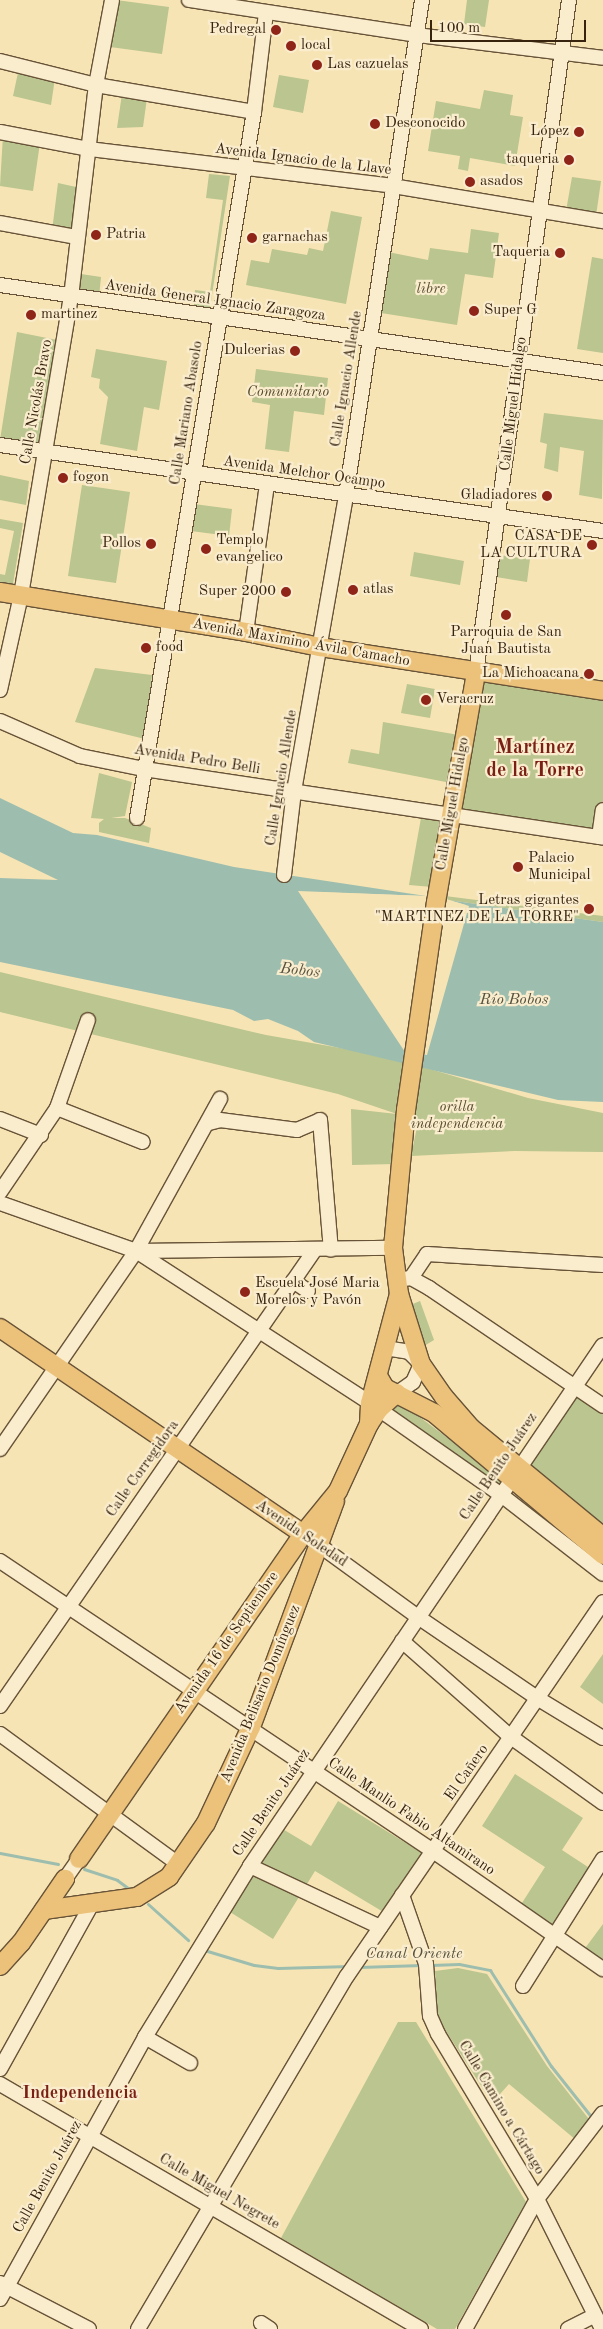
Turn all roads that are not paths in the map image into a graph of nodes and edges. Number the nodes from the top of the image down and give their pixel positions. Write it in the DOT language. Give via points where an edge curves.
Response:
graph roads {
  1 [pos="112,0"];
  2 [pos="189,0"];
  3 [pos="422,0"];
  4 [pos="569,0"];
  5 [pos="223,3"];
  6 [pos="244,4"];
  7 [pos="266,13"];
  8 [pos="417,35"];
  9 [pos="561,54"];
  10 [pos="603,58"];
  11 [pos="0,61"];
  12 [pos="96,86"];
  13 [pos="254,112"];
  14 [pos="0,132"];
  15 [pos="89,149"];
  16 [pos="244,170"];
  17 [pos="392,186"];
  18 [pos="542,210"];
  19 [pos="603,220"];
  20 [pos="0,224"];
  21 [pos="76,237"];
  22 [pos="0,286"];
  23 [pos="72,297"];
  24 [pos="218,318"];
  25 [pos="369,339"];
  26 [pos="519,363"];
  27 [pos="603,373"];
  28 [pos="0,445"];
  29 [pos="45,452"];
  30 [pos="195,475"];
  31 [pos="266,484"];
  32 [pos="346,495"];
  33 [pos="499,518"];
  34 [pos="603,531"];
  35 [pos="0,592"];
  36 [pos="21,595"];
  37 [pos="171,620"];
  38 [pos="246,632"];
  39 [pos="320,647"];
  40 [pos="476,673"];
  41 [pos="0,690"];
  42 [pos="603,691"];
  43 [pos="0,721"];
  44 [pos="144,769"];
  45 [pos="294,791"];
  46 [pos="603,810"];
  47 [pos="452,816"];
  48 [pos="137,818"];
  49 [pos="601,838"];
  50 [pos="284,875"];
  51 [pos="88,1020"];
  52 [pos="220,1099"];
  53 [pos="57,1108"];
  54 [pos="0,1119"];
  55 [pos="209,1123"];
  56 [pos="41,1135"];
  57 [pos="143,1142"];
  58 [pos="0,1192"];
  59 [pos="0,1203"];
  60 [pos="394,1248"];
  61 [pos="331,1250"];
  62 [pos="136,1251"];
  63 [pos="314,1251"];
  64 [pos="603,1265"];
  65 [pos="293,1281"];
  66 [pos="402,1284"];
  67 [pos="308,1291"];
  68 [pos="0,1328"];
  69 [pos="258,1330"];
  70 [pos="603,1345"];
  71 [pos="385,1348"];
  72 [pos="421,1364"];
  73 [pos="56,1366"];
  74 [pos="378,1376"];
  75 [pos="574,1386"];
  76 [pos="397,1393"];
  77 [pos="375,1406"];
  78 [pos="603,1406"];
  79 [pos="0,1448"];
  80 [pos="176,1450"];
  81 [pos="514,1472"];
  82 [pos="338,1490"];
  83 [pos="500,1494"];
  84 [pos="303,1534"];
  85 [pos="603,1537"];
  86 [pos="321,1546"];
  87 [pos="603,1555"];
  88 [pos="0,1561"];
  89 [pos="603,1574"];
  90 [pos="603,1602"];
  91 [pos="67,1606"];
  92 [pos="418,1617"];
  93 [pos="402,1641"];
  94 [pos="194,1689"];
  95 [pos="537,1698"];
  96 [pos="0,1706"];
  97 [pos="251,1728"];
  98 [pos="0,1734"];
  99 [pos="511,1737"];
  100 [pos="603,1738"];
  101 [pos="313,1770"];
  102 [pos="603,1803"];
  103 [pos="109,1814"];
  104 [pos="433,1851"];
  105 [pos="603,1858"];
  106 [pos="79,1859"];
  107 [pos="178,1864"];
  108 [pos="250,1866"];
  109 [pos="65,1878"];
  110 [pos="402,1895"];
  111 [pos="92,1904"];
  112 [pos="44,1910"];
  113 [pos="380,1927"];
  114 [pos="553,1936"];
  115 [pos="0,1966"];
  116 [pos="603,1969"];
  117 [pos="523,1986"];
  118 [pos="145,2037"];
  119 [pos="190,2063"];
  120 [pos="0,2069"];
  121 [pos="0,2084"];
  122 [pos="603,2113"];
  123 [pos="89,2135"];
  124 [pos="537,2199"];
  125 [pos="209,2204"];
  126 [pos="2,2290"];
  127 [pos="595,2315"];
  128 [pos="89,2329"];
  129 [pos="138,2329"];
  130 [pos="421,2329"];
  131 [pos="465,2329"];
  132 [pos="568,2329"];
  133 [pos="602,2329"];
  1 -- 12 [label="street, Calle Nicolás Bravo"];
  2 -- 5 [label="street"];
  3 -- 8 [label="street, Calle Ignacio Allende"];
  4 -- 9 [label="street, Calle Miguel Hidalgo"];
  5 -- 6 [label="street"];
  6 -- 7 [label="street"];
  7 -- 8 [label="street"];
  7 -- 13 [label="street, Calle Mariano Abasolo"];
  8 -- 9 [label="street"];
  8 -- 17 [label="street, Calle Ignacio Allende"];
  9 -- 10 [label="street"];
  9 -- 18 [label="street, Calle Miguel Hidalgo"];
  11 -- 12 [label="street"];
  12 -- 13 [label="street"];
  12 -- 15 [label="street, Calle Nicolás Bravo"];
  13 -- 16 [label="street, Calle Mariano Abasolo"];
  14 -- 15 [label="street, Avenida Ignacio de la Llave"];
  15 -- 16 [label="street, Avenida Ignacio de la Llave"];
  15 -- 21 [label="street, Calle Nicolás Bravo"];
  16 -- 17 [label="street, Avenida Ignacio de la Llave"];
  16 -- 24 [label="street, Calle Mariano Abasolo"];
  17 -- 18 [label="street, Avenida Ignacio de la Llave"];
  17 -- 25 [label="street, Calle Ignacio Allende"];
  18 -- 19 [label="street, Avenida Ignacio de la Llave"];
  18 -- 26 [label="street, Calle Miguel Hidalgo"];
  20 -- 21 [label="street"];
  21 -- 23 [label="street, Calle Nicolás Bravo"];
  22 -- 23 [label="street, Avenida General Ignacio Zaragoza"];
  23 -- 24 [label="street, Avenida General Ignacio Zaragoza"];
  23 -- 29 [label="street, Calle Nicolás Bravo"];
  24 -- 25 [label="street, Avenida General Ignacio Zaragoza"];
  24 -- 30 [label="street, Calle Mariano Abasolo"];
  25 -- 26 [label="street, Avenida General Ignacio Zaragoza"];
  25 -- 32 [label="street, Calle Ignacio Allende"];
  26 -- 27 [label="street, Avenida General Ignacio Zaragoza"];
  26 -- 33 [label="street, Calle Miguel Hidalgo"];
  28 -- 29 [label="street, Avenida Melchor Ocampo"];
  29 -- 30 [label="street, Avenida Melchor Ocampo"];
  29 -- 36 [label="street, Calle Nicolás Bravo"];
  30 -- 31 [label="street, Avenida Melchor Ocampo"];
  30 -- 37 [label="street, Calle Mariano Abasolo"];
  31 -- 32 [label="street, Avenida Melchor Ocampo"];
  31 -- 38 [label="street"];
  32 -- 33 [label="street, Avenida Melchor Ocampo"];
  32 -- 39 [label="street, Calle Ignacio Allende"];
  33 -- 34 [label="street, Avenida Melchor Ocampo"];
  33 -- 40 [label="street, Calle Miguel Hidalgo"];
  35 -- 36 [label="main road, Avenida Maximino Ávila Camacho"];
  36 -- 37 [label="main road, Avenida Maximino Ávila Camacho"];
  36 -- 41 [label="street, Calle Nicolás Bravo"];
  37 -- 38 [label="main road, Avenida Maximino Ávila Camacho"];
  37 -- 44 [label="street, Calle Mariano Abasolo"];
  38 -- 39 [label="main road, Avenida Maximino Ávila Camacho"];
  39 -- 40 [label="main road, Avenida Maximino Ávila Camacho"];
  39 -- 45 [label="street, Calle Ignacio Allende"];
  40 -- 42 [label="main road, Avenida Maximino Ávila Camacho"];
  40 -- 47 [label="main road, Calle Miguel Hidalgo"];
  43 -- 44 [label="street, Avenida Pedro Belli" via="80,756"];
  44 -- 45 [label="street, Avenida Pedro Belli"];
  44 -- 48 [label="street, Calle Mariano Abasolo"];
  45 -- 47 [label="street, Avenida Pedro Belli"];
  45 -- 50 [label="street, Calle Ignacio Allende"];
  46 -- 49 [label="street"];
  47 -- 49 [label="street, Avenida Pedro Belli"];
  47 -- 60 [label="main road, Calle Miguel Hidalgo" via="436,902 406,1110"];
  51 -- 53 [label="street"];
  52 -- 55 [label="street"];
  53 -- 56 [label="street"];
  53 -- 57 [label="street"];
  54 -- 56 [label="street"];
  55 -- 61 [label="street" via="220,1120 297,1130 320,1120"];
  55 -- 62 [label="street"];
  56 -- 58 [label="street"];
  59 -- 62 [label="street"];
  60 -- 61 [label="street"];
  60 -- 66 [label="main road, Calle Miguel Hidalgo"];
  61 -- 63 [label="street"];
  62 -- 63 [label="street"];
  62 -- 69 [label="street"];
  62 -- 73 [label="street"];
  63 -- 65 [label="street, Calle Corregidora"];
  64 -- 66 [label="street" via="427,1254"];
  65 -- 67 [label="street"];
  65 -- 69 [label="street, Calle Corregidora"];
  66 -- 71 [label="main road, Avenida 16 de Septiembre"];
  66 -- 72 [label="main road"];
  66 -- 75 [label="street"];
  68 -- 73 [label="main road, Avenida Soledad"];
  69 -- 77 [label="street"];
  69 -- 80 [label="street, Calle Corregidora"];
  70 -- 75 [label="street, Calle Benito Juárez"];
  71 -- 72 [label="street" via="409,1352"];
  71 -- 74 [label="main road, Avenida 16 de Septiembre"];
  72 -- 76 [label="street" via="414,1382"];
  72 -- 81 [label="main road" via="471,1428"];
  73 -- 79 [label="street"];
  73 -- 80 [label="main road, Avenida Soledad"];
  74 -- 76 [label="main road" via="385,1388"];
  74 -- 77 [label="main road, Avenida 16 de Septiembre"];
  75 -- 78 [label="street"];
  75 -- 81 [label="street, Calle Benito Juárez"];
  76 -- 77 [label="main road, Avenida 16 de Septiembre"];
  76 -- 81 [label="main road" via="434,1413"];
  77 -- 82 [label="main road, Avenida 16 de Septiembre"];
  77 -- 83 [label="street"];
  80 -- 84 [label="main road, Avenida Soledad"];
  80 -- 91 [label="street, Calle Corregidora"];
  81 -- 83 [label="street, Calle Benito Juárez"];
  81 -- 85 [label="main road"];
  81 -- 87 [label="main road"];
  82 -- 84 [label="main road, Avenida 16 de Septiembre"];
  82 -- 86 [label="main road, Avenida Belisario Domínguez"];
  83 -- 89 [label="street"];
  83 -- 92 [label="street, Calle Benito Juárez"];
  84 -- 86 [label="street, Avenida Soledad"];
  84 -- 94 [label="main road, Avenida 16 de Septiembre"];
  86 -- 92 [label="street, Avenida Soledad"];
  86 -- 97 [label="main road, Avenida Belisario Domínguez"];
  88 -- 91 [label="street, Calle Manlio Fabio Altamirano"];
  90 -- 95 [label="street, El Cañero"];
  91 -- 94 [label="street, Calle Manlio Fabio Altamirano"];
  91 -- 96 [label="street, Calle Corregidora"];
  92 -- 93 [label="street, Calle Benito Juárez"];
  92 -- 95 [label="street, Avenida Soledad"];
  93 -- 99 [label="street"];
  93 -- 101 [label="street, Calle Benito Juárez"];
  94 -- 97 [label="street, Calle Manlio Fabio Altamirano"];
  94 -- 103 [label="main road, Avenida 16 de Septiembre"];
  95 -- 99 [label="street, El Cañero"];
  95 -- 100 [label="street, Avenida Soledad"];
  97 -- 101 [label="street, Calle Manlio Fabio Altamirano"];
  97 -- 107 [label="main road, Avenida Belisario Domínguez" via="206,1823"];
  98 -- 103 [label="street"];
  99 -- 102 [label="street"];
  99 -- 104 [label="street, El Cañero"];
  101 -- 104 [label="street, Calle Manlio Fabio Altamirano"];
  101 -- 108 [label="street, Calle Benito Juárez"];
  103 -- 106 [label="main road, Avenida 16 de Septiembre"];
  103 -- 107 [label="street"];
  104 -- 110 [label="street, El Cañero"];
  104 -- 114 [label="street, Calle Manlio Fabio Altamirano"];
  105 -- 114 [label="street"];
  106 -- 109 [label="street"];
  107 -- 111 [label="main road, Avenida Belisario Domínguez" via="169,1877 137,1897"];
  108 -- 113 [label="street"];
  108 -- 118 [label="street, Calle Benito Juárez"];
  109 -- 112 [label="main road"];
  110 -- 113 [label="street, El Cañero"];
  110 -- 124 [label="street, Calle Camino a Cártago" via="426,1970 430,2016"];
  111 -- 112 [label="main road, Avenida Belisario Domínguez"];
  111 -- 120 [label="street"];
  112 -- 115 [label="main road" via="21,1944"];
  113 -- 125 [label="street, El Cañero"];
  114 -- 116 [label="street, Calle Manlio Fabio Altamirano"];
  114 -- 117 [label="street"];
  118 -- 119 [label="street"];
  118 -- 123 [label="street, Calle Benito Juárez"];
  121 -- 123 [label="street, Calle Miguel Negrete"];
  122 -- 124 [label="street"];
  123 -- 125 [label="street, Calle Miguel Negrete"];
  123 -- 126 [label="street, Calle Benito Juárez"];
  124 -- 127 [label="street, Calle Camino a Cártago"];
  124 -- 131 [label="street"];
  125 -- 129 [label="street"];
  125 -- 130 [label="street, Calle Miguel Negrete"];
  126 -- 128 [label="street"];
  127 -- 132 [label="street"];
  127 -- 133 [label="street, Calle Camino a Cártago"];
}
